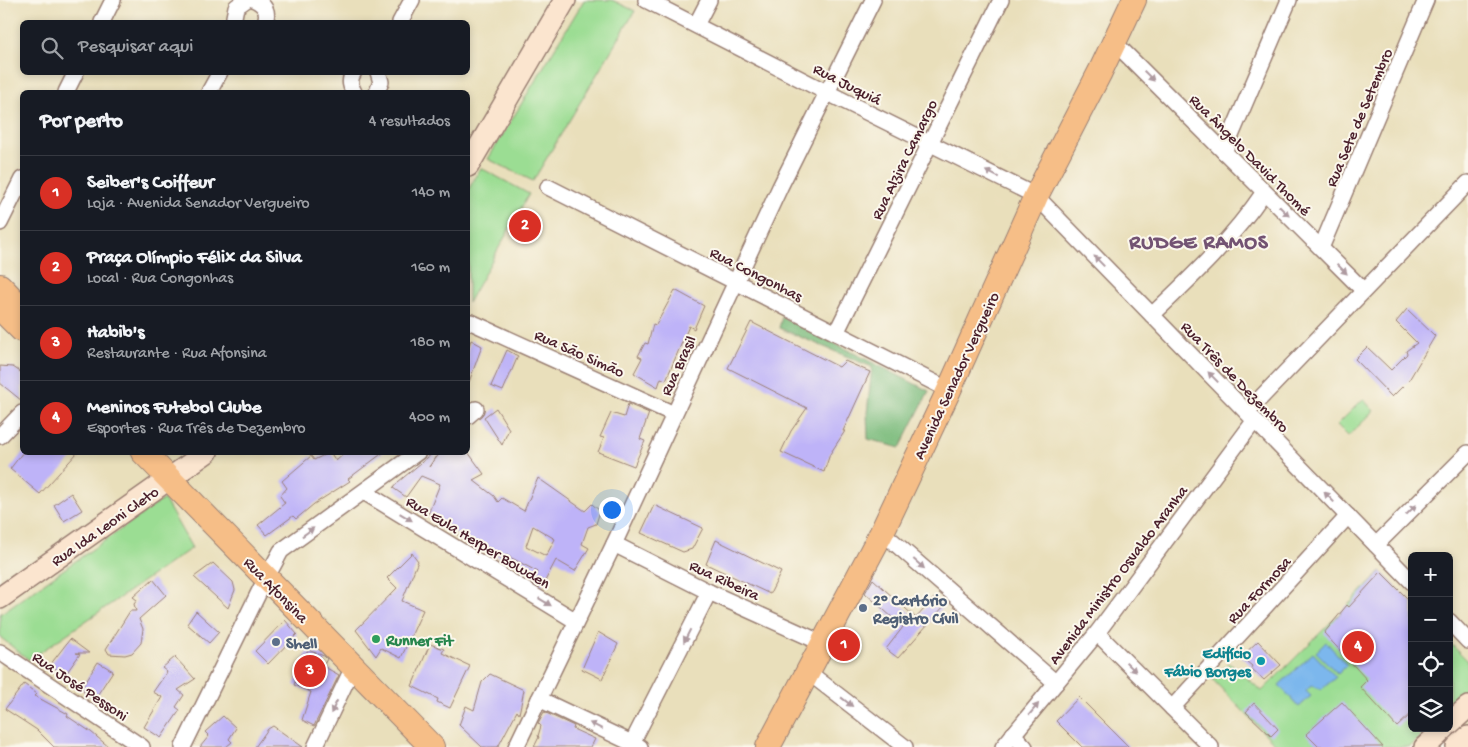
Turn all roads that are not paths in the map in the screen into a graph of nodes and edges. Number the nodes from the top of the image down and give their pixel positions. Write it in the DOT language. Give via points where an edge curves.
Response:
graph roads {
  1 [pos="113,0"];
  2 [pos="256,0"];
  3 [pos="412,0"];
  4 [pos="565,0"];
  5 [pos="646,0"];
  6 [pos="709,0"];
  7 [pos="873,0"];
  8 [pos="1001,0"];
  9 [pos="1134,0"];
  10 [pos="1288,0"];
  11 [pos="1426,0"];
  12 [pos="103,20"];
  13 [pos="265,20"];
  14 [pos="401,20"];
  15 [pos="696,25"];
  16 [pos="1114,42"];
  17 [pos="74,75"];
  18 [pos="218,75"];
  19 [pos="351,75"];
  20 [pos="379,75"];
  21 [pos="67,90"];
  22 [pos="210,90"];
  23 [pos="353,90"];
  24 [pos="379,90"];
  25 [pos="826,92"];
  26 [pos="930,144"];
  27 [pos="1224,152"];
  28 [pos="471,153"];
  29 [pos="20,183"];
  30 [pos="1468,183"];
  31 [pos="548,187"];
  32 [pos="1264,192"];
  33 [pos="1036,196"];
  34 [pos="0,223"];
  35 [pos="1321,248"];
  36 [pos="735,281"];
  37 [pos="0,286"];
  38 [pos="1364,290"];
  39 [pos="20,307"];
  40 [pos="0,308"];
  41 [pos="1152,315"];
  42 [pos="471,322"];
  43 [pos="20,328"];
  44 [pos="836,333"];
  45 [pos="949,390"];
  46 [pos="674,414"];
  47 [pos="20,415"];
  48 [pos="1251,416"];
  49 [pos="0,436"];
  50 [pos="1468,453"];
  51 [pos="147,455"];
  52 [pos="164,455"];
  53 [pos="203,455"];
  54 [pos="414,455"];
  55 [pos="175,476"];
  56 [pos="364,492"];
  57 [pos="1348,516"];
  58 [pos="882,532"];
  59 [pos="614,544"];
  60 [pos="1376,545"];
  61 [pos="270,571"];
  62 [pos="1408,578"];
  63 [pos="709,592"];
  64 [pos="0,598"];
  65 [pos="576,620"];
  66 [pos="1453,625"];
  67 [pos="1097,633"];
  68 [pos="1468,641"];
  69 [pos="822,643"];
  70 [pos="0,652"];
  71 [pos="353,667"];
  72 [pos="808,672"];
  73 [pos="1056,683"];
  74 [pos="539,698"];
  75 [pos="1468,707"];
  76 [pos="1172,708"];
  77 [pos="1453,720"];
  78 [pos="1441,732"];
  79 [pos="1013,734"];
  80 [pos="1468,737"];
  81 [pos="636,745"];
  82 [pos="142,747"];
  83 [pos="183,747"];
  84 [pos="315,747"];
  85 [pos="432,747"];
  86 [pos="452,747"];
  87 [pos="516,747"];
  88 [pos="768,747"];
  89 [pos="905,747"];
  90 [pos="1002,747"];
  91 [pos="1025,747"];
  92 [pos="1211,747"];
  93 [pos="1425,747"];
  94 [pos="1457,747"];
  1 -- 12 [label="street"];
  2 -- 13 [label="street" via="265,8"];
  3 -- 14 [label="street"];
  4 -- 28 [label="street"];
  5 -- 15 [label="street, Rua Juquiá"];
  6 -- 15 [label="street"];
  7 -- 25 [label="street, Rua Brasil"];
  8 -- 26 [label="street, Rua Alzira Camargo"];
  9 -- 16 [label="main road, Avenida Senador Vergueiro"];
  10 -- 27 [label="street"];
  11 -- 35 [label="street, Rua Sete de Setembro"];
  15 -- 25 [label="street, Rua Juquiá"];
  16 -- 27 [label="street, Rua Ângelo David Thomé, one-way"];
  16 -- 33 [label="main road, Avenida Senador Vergueiro"];
  17 -- 21 [label="street"];
  18 -- 22 [label="street"];
  19 -- 23 [label="street"];
  20 -- 24 [label="street"];
  25 -- 26 [label="street, Rua Juquiá"];
  25 -- 36 [label="street, Rua Brasil"];
  33 -- 26 [label="street, Rua Juquiá, one-way"];
  26 -- 44 [label="street, Rua Alzira Camargo"];
  27 -- 32 [label="street, Rua Ângelo David Thomé"];
  29 -- 34 [label="street"];
  30 -- 38 [label="street, Avenida Ministro Osvaldo Aranha"];
  31 -- 36 [label="street, Rua Congonhas"];
  32 -- 35 [label="street, Rua Ângelo David Thomé, one-way"];
  32 -- 41 [label="street" via="1206,264"];
  41 -- 33 [label="street, Rua Três de Dezembro, one-way"];
  33 -- 45 [label="main road, Avenida Senador Vergueiro"];
  35 -- 38 [label="street, Rua Ângelo David Thomé, one-way"];
  36 -- 44 [label="street, Rua Congonhas"];
  36 -- 46 [label="street, Rua Brasil"];
  37 -- 39 [label="main road"];
  38 -- 48 [label="street, Avenida Ministro Osvaldo Aranha"];
  40 -- 43 [label="main road"];
  48 -- 41 [label="street, Rua Três de Dezembro, one-way"];
  42 -- 46 [label="street, Rua São Simão"];
  44 -- 45 [label="street, Rua Congonhas"];
  45 -- 58 [label="main road, Avenida Senador Vergueiro"];
  46 -- 59 [label="street, Rua Brasil"];
  47 -- 49 [label="street"];
  57 -- 48 [label="street, Rua Três de Dezembro, one-way"];
  48 -- 67 [label="street, Avenida Ministro Osvaldo Aranha"];
  60 -- 50 [label="street, one-way"];
  51 -- 55 [label="main road, Rua Afonsina"];
  52 -- 55 [label="main road, Rua Afonsina"];
  53 -- 55 [label="street, Rua Ida Leoni Cleto"];
  54 -- 56 [label="street"];
  55 -- 61 [label="main road, Rua Afonsina"];
  55 -- 64 [label="street, Rua Ida Leoni Cleto"];
  61 -- 56 [label="street, one-way" via="281,551"];
  56 -- 65 [label="street, Rua Eula Herper Bowden, one-way"];
  57 -- 60 [label="street, Rua Três de Dezembro"];
  57 -- 76 [label="street, Rua Formosa"];
  58 -- 69 [label="main road, Avenida Senador Vergueiro"];
  58 -- 73 [label="street, one-way"];
  59 -- 63 [label="street, Rua Ribeira"];
  59 -- 65 [label="street, Rua Brasil"];
  60 -- 62 [label="street, Rua Três de Dezembro"];
  61 -- 71 [label="main road, Rua Afonsina"];
  61 -- 83 [label="street"];
  61 -- 86 [label="main road, Rua Afonsina"];
  63 -- 69 [label="street, Rua Ribeira"];
  63 -- 81 [label="street, one-way"];
  65 -- 74 [label="street, Rua Brasil"];
  66 -- 68 [label="street"];
  67 -- 73 [label="street, Avenida Ministro Osvaldo Aranha"];
  67 -- 76 [label="street, one-way"];
  69 -- 72 [label="main road, Avenida Senador Vergueiro"];
  70 -- 82 [label="street, Rua José Pessoni"];
  71 -- 84 [label="street, one-way"];
  71 -- 85 [label="main road, Rua Afonsina"];
  72 -- 88 [label="main road, Avenida Senador Vergueiro"];
  72 -- 89 [label="street, one-way"];
  79 -- 73 [label="street, Avenida Ministro Osvaldo Aranha, one-way"];
  81 -- 74 [label="street, one-way"];
  74 -- 87 [label="street, Rua Brasil"];
  75 -- 77 [label="street"];
  76 -- 92 [label="street"];
  78 -- 93 [label="street"];
  79 -- 90 [label="street, Avenida Ministro Osvaldo Aranha"];
  79 -- 91 [label="street"];
  80 -- 94 [label="street"];
}
